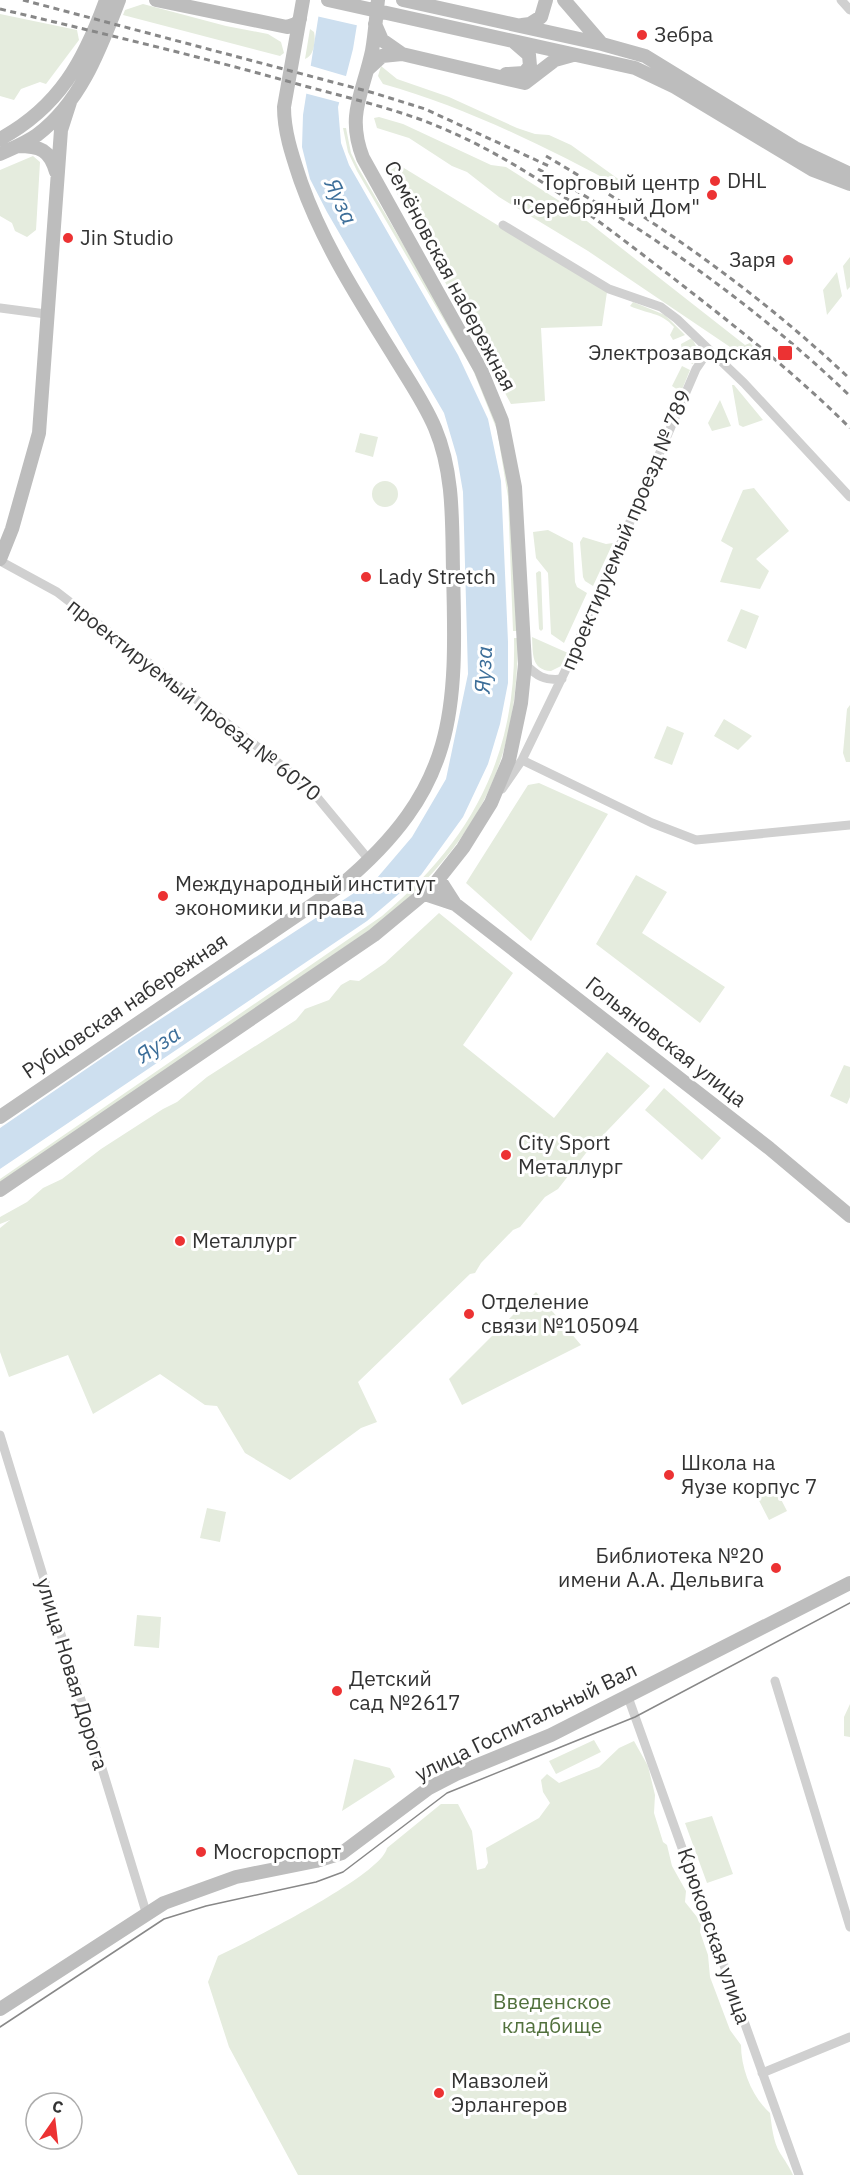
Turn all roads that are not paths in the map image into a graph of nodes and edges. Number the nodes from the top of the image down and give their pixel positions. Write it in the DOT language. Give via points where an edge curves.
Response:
graph roads {
  1 [pos="130,0"];
  2 [pos="158,0"];
  3 [pos="303,0"];
  4 [pos="328,0"];
  5 [pos="378,0"];
  6 [pos="402,0"];
  7 [pos="546,0"];
  8 [pos="564,0"];
  9 [pos="841,0"];
  10 [pos="116,3"];
  11 [pos="850,10"];
  12 [pos="300,19"];
  13 [pos="375,23"];
  14 [pos="271,25"];
  15 [pos="520,26"];
  16 [pos="513,42"];
  17 [pos="602,44"];
  18 [pos="402,54"];
  19 [pos="581,54"];
  20 [pos="292,56"];
  21 [pos="367,71"];
  22 [pos="489,73"];
  23 [pos="59,92"];
  24 [pos="70,102"];
  25 [pos="50,124"];
  26 [pos="0,140"];
  27 [pos="16,146"];
  28 [pos="0,154"];
  29 [pos="850,174"];
  30 [pos="57,178"];
  31 [pos="850,184"];
  32 [pos="503,225"];
  33 [pos="0,308"];
  34 [pos="46,314"];
  35 [pos="709,350"];
  36 [pos="850,497"];
  37 [pos="0,560"];
  38 [pos="525,664"];
  39 [pos="562,679"];
  40 [pos="522,760"];
  41 [pos="491,803"];
  42 [pos="850,825"];
  43 [pos="370,861"];
  44 [pos="439,879"];
  45 [pos="425,894"];
  46 [pos="455,904"];
  47 [pos="0,1117"];
  48 [pos="0,1190"];
  49 [pos="850,1216"];
  50 [pos="0,1435"];
  51 [pos="850,1583"];
  52 [pos="776,1681"];
  53 [pos="628,1697"];
  54 [pos="146,1912"];
  55 [pos="850,1927"];
  56 [pos="0,2009"];
  57 [pos="850,2037"];
  58 [pos="762,2073"];
  59 [pos="799,2175"];
  1 -- 10 [label="main road"];
  2 -- 14 [label="main road"];
  3 -- 12 [label="main road, Рубцовская набережная"];
  4 -- 16 [label="main road"];
  5 -- 13 [label="main road, Семёновская набережная"];
  6 -- 15 [label="main road"];
  7 -- 15 [label="main road" via="541,17"];
  8 -- 17 [label="main road"];
  9 -- 11 [label="street"];
  10 -- 23 [label="main road"];
  10 -- 24 [label="main road" via="97,56"];
  12 -- 14 [label="main road" via="293,26"];
  12 -- 20 [label="main road, Рубцовская набережная"];
  13 -- 18 [label="main road" via="382,40"];
  13 -- 21 [label="main road, Семёновская набережная"];
  14 -- 20 [label="main road" via="291,39"];
  15 -- 17 [label="main road"];
  16 -- 19 [label="main road"];
  16 -- 22 [label="main road" via="529,56 528,69 518,75"];
  17 -- 29 [label="main road" via="660,63 768,132"];
  18 -- 21 [label="main road" via="382,56"];
  18 -- 22 [label="main road"];
  19 -- 22 [label="main road" via="555,60 525,82"];
  19 -- 31 [label="main road" via="650,74 803,165"];
  20 -- 43 [label="main road, Рубцовская набережная" via="284,121 312,212 336,260 422,400 444,456 451,490 455,667 446,729 432,777 416,806"];
  21 -- 38 [label="main road, Семёновская набережная" via="356,101 354,121 363,159 481,370 502,421 515,487"];
  23 -- 25 [label="main road"];
  23 -- 26 [label="main road" via="31,120"];
  24 -- 25 [label="main road"];
  24 -- 30 [label="main road" via="61,126"];
  25 -- 27 [label="main road"];
  25 -- 30 [label="main road"];
  27 -- 28 [label="main road"];
  27 -- 30 [label="main road" via="44,149"];
  30 -- 34 [label="main road"];
  32 -- 35 [label="street" via="609,290 661,307"];
  33 -- 34 [label="street"];
  34 -- 37 [label="main road" via="36,449"];
  35 -- 36 [label="street"];
  35 -- 39 [label="street, проектируемый проезд № 789" via="696,369"];
  37 -- 43 [label="street, проектируемый проезд № 6070" via="57,592 307,786"];
  38 -- 39 [label="street, проектируемый проезд № 789" via="536,676"];
  38 -- 41 [label="main road, Семёновская набережная" via="509,760"];
  39 -- 40 [label="street, проектируемый проезд № 789"];
  40 -- 41 [label="street, проектируемый проезд № 789"];
  40 -- 42 [label="street" via="696,840"];
  41 -- 44 [label="main road, Семёновская набережная"];
  43 -- 47 [label="main road, Рубцовская набережная" via="340,886"];
  44 -- 45 [label="main road, Семёновская набережная"];
  44 -- 46 [label="main road, Гольяновская улица"];
  45 -- 46 [label="main road, Гольяновская улица"];
  45 -- 48 [label="main road, Семёновская набережная" via="374,934"];
  46 -- 49 [label="main road, Гольяновская улица" via="769,1148"];
  50 -- 54 [label="street, улица Новая Дорога"];
  51 -- 53 [label="main road, улица Госпитальный Вал"];
  52 -- 55 [label="street"];
  53 -- 54 [label="main road, улица Госпитальный Вал" via="551,1736 429,1788 336,1856 236,1877"];
  53 -- 58 [label="street, Крюковская улица"];
  54 -- 56 [label="main road, улица Госпитальный Вал"];
  57 -- 58 [label="street"];
  58 -- 59 [label="street, Крюковская улица"];
}
